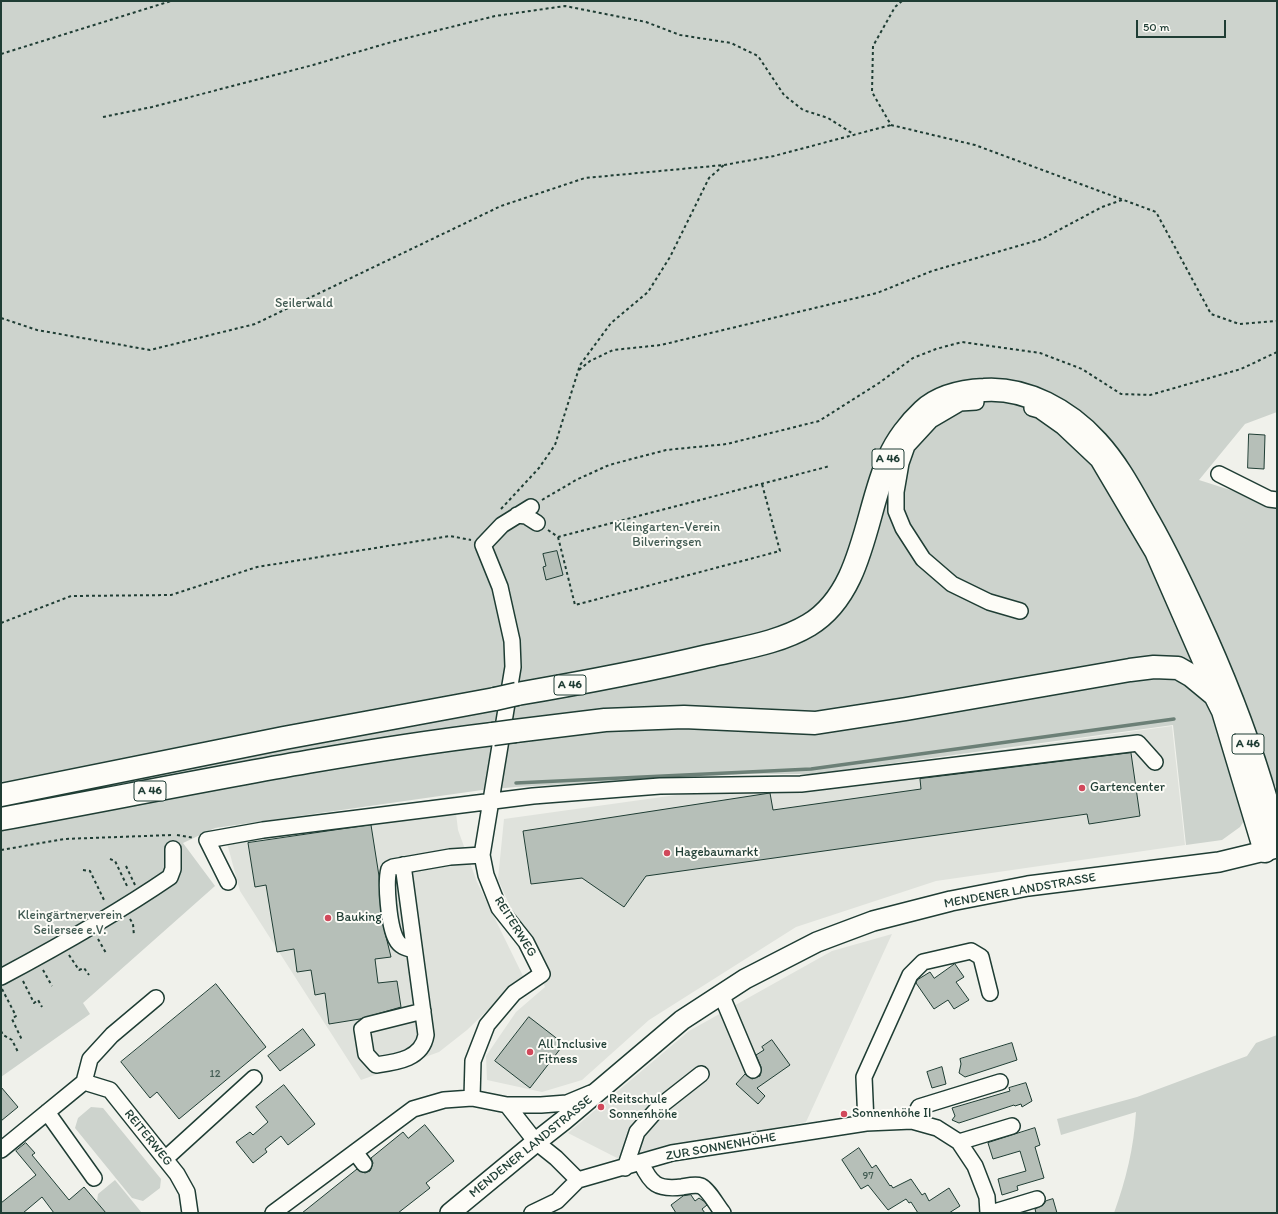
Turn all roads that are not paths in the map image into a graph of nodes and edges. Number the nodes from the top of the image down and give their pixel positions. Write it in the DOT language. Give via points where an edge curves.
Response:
graph roads {
  1 [pos="1219,474"];
  2 [pos="1277,500"];
  3 [pos="531,507"];
  4 [pos="517,515"];
  5 [pos="537,523"];
  6 [pos="1159,551"];
  7 [pos="1020,611"];
  8 [pos="1199,640"];
  9 [pos="1215,695"];
  10 [pos="1155,762"];
  11 [pos="1270,793"];
  12 [pos="1,795"];
  13 [pos="490,802"];
  14 [pos="1,819"];
  15 [pos="173,849"];
  16 [pos="1271,850"];
  17 [pos="482,855"];
  18 [pos="228,882"];
  19 [pos="1,977"];
  20 [pos="990,993"];
  21 [pos="721,994"];
  22 [pos="156,998"];
  23 [pos="423,1011"];
  24 [pos="753,1070"];
  25 [pos="701,1074"];
  26 [pos="254,1078"];
  27 [pos="84,1082"];
  28 [pos="1000,1082"];
  29 [pos="603,1088"];
  30 [pos="472,1098"];
  31 [pos="507,1105"];
  32 [pos="47,1112"];
  33 [pos="912,1121"];
  34 [pos="866,1122"];
  35 [pos="1012,1126"];
  36 [pos="536,1142"];
  37 [pos="959,1142"];
  38 [pos="1,1150"];
  39 [pos="165,1159"];
  40 [pos="641,1163"];
  41 [pos="625,1168"];
  42 [pos="94,1178"];
  43 [pos="578,1180"];
  44 [pos="1037,1199"];
  45 [pos="190,1213"];
  46 [pos="273,1213"];
  47 [pos="450,1213"];
  48 [pos="532,1213"];
  49 [pos="723,1213"];
  50 [pos="990,1213"];
  1 -- 2 [label="street" via="1269,499"];
  3 -- 4 [label="street"];
  4 -- 5 [label="street" via="526,516"];
  4 -- 13 [label="street, REITERWEG" via="502,525 483,545 500,587 512,641 513,667"];
  6 -- 7 [label="street" via="1098,460 1039,410 1012,402 987,400 960,403 931,420 907,446 896,492 896,511 903,528 923,558 952,584 989,602"];
  6 -- 8 [label="highway, A 46"];
  6 -- 12 [label="highway, A 46, bridge" via="1118,468 1096,440 1065,414 1028,395 999,389 971,390 946,397 925,409 905,432 889,457 853,572 835,603 810,624 769,642 624,676 284,738"];
  8 -- 9 [label="street"];
  8 -- 11 [label="highway, A 46" via="1225,681"];
  9 -- 14 [label="highway, A 46, bridge" via="1178,668 1154,667 815,723 684,717 605,720 436,741 300,763"];
  9 -- 16 [label="highway, A 46" via="1223,711"];
  10 -- 13 [label="street" via="1138,742 801,784 660,786"];
  11 -- 16 [label="highway, A 46" via="1275,833"];
  13 -- 17 [label="street, REITERWEG"];
  13 -- 18 [label="street" via="263,830 207,840"];
  15 -- 19 [label="street" via="173,869 170,877 62,945"];
  16 -- 21 [label="main road, MENDENER LANDSTRASSE" via="1218,862 1028,886 951,901 873,921 785,957"];
  17 -- 23 [label="street" via="403,865"];
  17 -- 30 [label="street, REITERWEG" via="486,875 499,908 526,942 542,974 514,993 487,1025 473,1061"];
  20 -- 34 [label="street" via="982,957 971,951 923,962 910,975 864,1077"];
  21 -- 24 [label="street"];
  21 -- 29 [label="main road, MENDENER LANDSTRASSE" via="682,1020"];
  22 -- 27 [label="street" via="112,1035 90,1059"];
  23 -- 23 [label="street" via="426,1035 425,1044 420,1052 401,1061 376,1065 366,1054 362,1029 367,1025"];
  25 -- 41 [label="street" via="659,1107 637,1132"];
  26 -- 39 [label="street"];
  27 -- 32 [label="street"];
  27 -- 39 [label="street, REITERWEG" via="110,1090"];
  28 -- 33 [label="street" via="919,1107"];
  29 -- 31 [label="street" via="567,1102 541,1106"];
  29 -- 36 [label="main road, MENDENER LANDSTRASSE"];
  30 -- 31 [label="street"];
  30 -- 46 [label="street" via="444,1100 413,1109 360,1158"];
  31 -- 36 [label="street"];
  32 -- 38 [label="street"];
  32 -- 42 [label="street"];
  33 -- 34 [label="street, ZUR SONNENHÖHE"];
  33 -- 37 [label="street, ZUR SONNENHÖHE" via="937,1128"];
  34 -- 40 [label="street, ZUR SONNENHÖHE" via="672,1153"];
  35 -- 37 [label="street"];
  36 -- 43 [label="street"];
  36 -- 47 [label="main road, MENDENER LANDSTRASSE"];
  37 -- 50 [label="street, ZUR SONNENHÖHE" via="975,1166"];
  39 -- 45 [label="street, REITERWEG" via="177,1174 186,1192"];
  40 -- 41 [label="street, ZUR SONNENHÖHE"];
  40 -- 49 [label="street" via="648,1178 656,1185 672,1188 696,1185 702,1187"];
  41 -- 43 [label="street, ZUR SONNENHÖHE"];
  43 -- 48 [label="street" via="557,1201"];
  44 -- 50 [label="street"];
}
